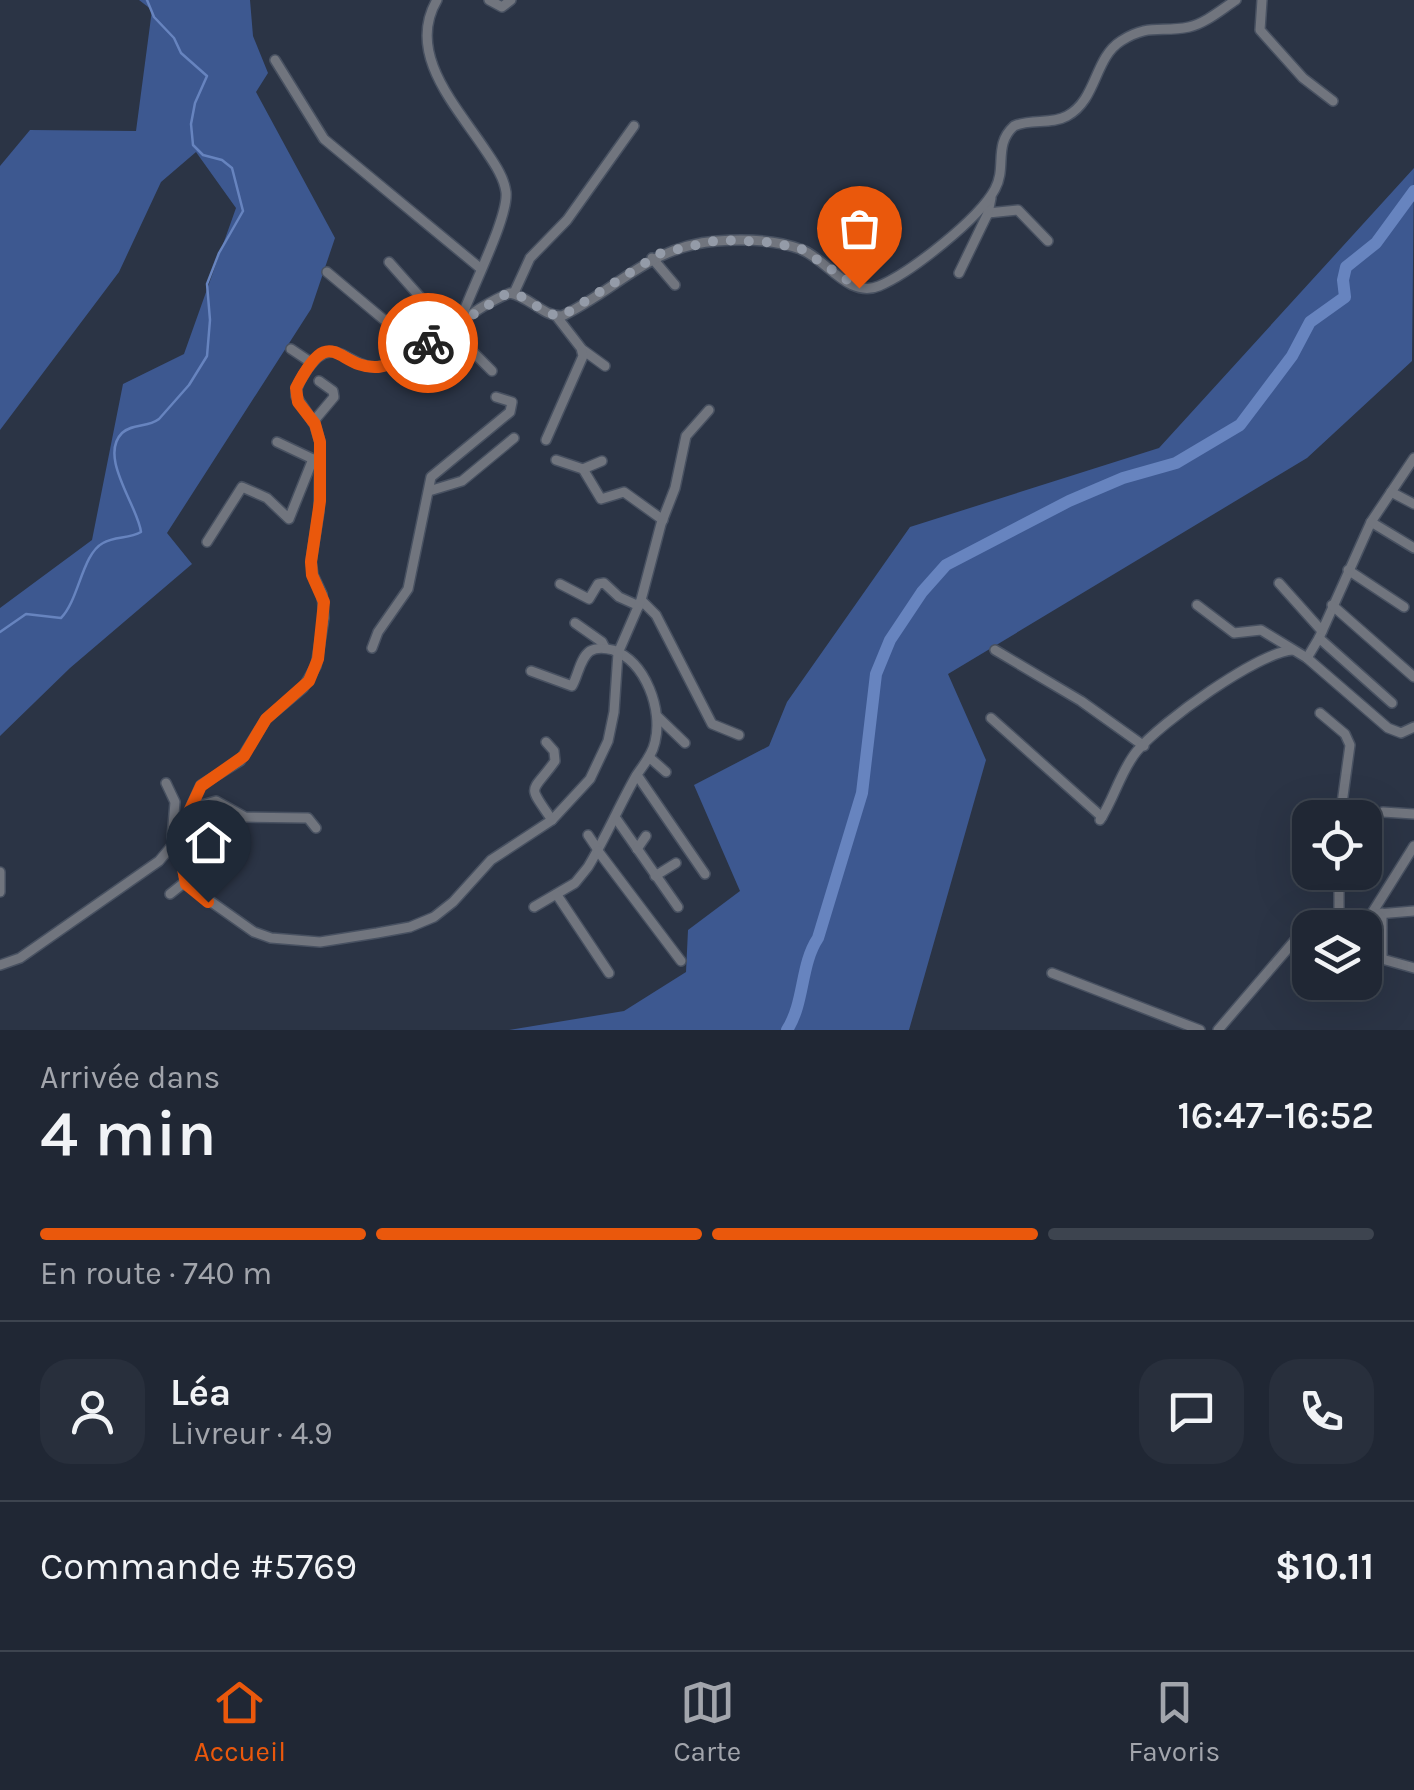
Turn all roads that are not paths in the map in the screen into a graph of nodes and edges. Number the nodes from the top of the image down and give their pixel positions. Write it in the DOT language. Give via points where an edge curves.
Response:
graph roads {
  1 [pos="437,0"];
  2 [pos="489,0"];
  3 [pos="511,0"];
  4 [pos="1236,0"];
  5 [pos="1262,0"];
  6 [pos="275,60"];
  7 [pos="1334,102"];
  8 [pos="634,126"];
  9 [pos="992,194"];
  10 [pos="988,213"];
  11 [pos="1048,241"];
  12 [pos="652,258"];
  13 [pos="389,262"];
  14 [pos="480,268"];
  15 [pos="327,272"];
  16 [pos="959,273"];
  17 [pos="674,285"];
  18 [pos="514,293"];
  19 [pos="556,317"];
  20 [pos="460,320"];
  21 [pos="423,346"];
  22 [pos="581,348"];
  23 [pos="292,349"];
  24 [pos="312,363"];
  25 [pos="605,366"];
  26 [pos="492,371"];
  27 [pos="319,381"];
  28 [pos="496,397"];
  29 [pos="709,410"];
  30 [pos="313,422"];
  31 [pos="514,438"];
  32 [pos="546,440"];
  33 [pos="277,442"];
  34 [pos="1414,458"];
  35 [pos="556,460"];
  36 [pos="316,461"];
  37 [pos="602,461"];
  38 [pos="584,469"];
  39 [pos="247,475"];
  40 [pos="1410,475"];
  41 [pos="242,487"];
  42 [pos="429,491"];
  43 [pos="1391,492"];
  44 [pos="1414,504"];
  45 [pos="663,520"];
  46 [pos="1371,522"];
  47 [pos="206,542"];
  48 [pos="1414,548"];
  49 [pos="1348,570"];
  50 [pos="1278,583"];
  51 [pos="560,584"];
  52 [pos="640,603"];
  53 [pos="1332,604"];
  54 [pos="1198,605"];
  55 [pos="1404,606"];
  56 [pos="575,623"];
  57 [pos="1321,634"];
  58 [pos="372,648"];
  59 [pos="604,648"];
  60 [pos="995,650"];
  61 [pos="1293,650"];
  62 [pos="618,653"];
  63 [pos="1307,658"];
  64 [pos="532,671"];
  65 [pos="1414,677"];
  66 [pos="1392,703"];
  67 [pos="1320,713"];
  68 [pos="657,717"];
  69 [pos="991,718"];
  70 [pos="1414,727"];
  71 [pos="739,735"];
  72 [pos="546,742"];
  73 [pos="684,743"];
  74 [pos="1144,746"];
  75 [pos="649,757"];
  76 [pos="666,772"];
  77 [pos="637,775"];
  78 [pos="166,783"];
  79 [pos="1342,800"];
  80 [pos="194,803"];
  81 [pos="1383,812"];
  82 [pos="1414,814"];
  83 [pos="615,817"];
  84 [pos="552,820"];
  85 [pos="316,828"];
  86 [pos="588,835"];
  87 [pos="646,836"];
  88 [pos="175,842"];
  89 [pos="1414,846"];
  90 [pos="637,849"];
  91 [pos="598,850"];
  92 [pos="676,863"];
  93 [pos="0,872"];
  94 [pos="705,874"];
  95 [pos="655,876"];
  96 [pos="184,882"];
  97 [pos="0,892"];
  98 [pos="685,893"];
  99 [pos="170,894"];
  100 [pos="557,895"];
  101 [pos="534,907"];
  102 [pos="1379,910"];
  103 [pos="1414,911"];
  104 [pos="1382,913"];
  105 [pos="1292,944"];
  106 [pos="1382,959"];
  107 [pos="680,961"];
  108 [pos="0,965"];
  109 [pos="1414,968"];
  110 [pos="609,973"];
  111 [pos="1052,973"];
  112 [pos="1200,1030"];
  113 [pos="1218,1030"];
  1 -- 14 [label="street" via="428,24 431,62 497,167 506,194"];
  2 -- 3 [label="street" via="502,7"];
  4 -- 9 [label="street" via="1197,24 1152,27 1121,40 1073,112 1014,126 1002,139"];
  5 -- 7 [label="street" via="1260,30"];
  6 -- 14 [label="street" via="324,139"];
  8 -- 18 [label="street" via="567,220 530,258"];
  9 -- 10 [label="street"];
  9 -- 12 [label="street" via="942,244 869,289 849,284 820,259 787,245 719,240"];
  10 -- 11 [label="street" via="1018,210"];
  10 -- 16 [label="street"];
  12 -- 17 [label="street"];
  12 -- 19 [label="street"];
  13 -- 20 [label="street" via="421,298"];
  14 -- 20 [label="street"];
  15 -- 21 [label="street"];
  18 -- 19 [label="street"];
  18 -- 20 [label="street"];
  19 -- 22 [label="street"];
  20 -- 21 [label="street"];
  20 -- 26 [label="street" via="463,342"];
  21 -- 24 [label="street" via="382,366 330,351"];
  22 -- 25 [label="street"];
  22 -- 32 [label="street" via="582,363"];
  23 -- 24 [label="street"];
  24 -- 30 [label="street" via="296,396"];
  27 -- 30 [label="street" via="334,397"];
  28 -- 42 [label="street" via="510,400 512,408 434,472"];
  29 -- 45 [label="street" via="686,436"];
  30 -- 36 [label="street" via="320,442"];
  31 -- 42 [label="street" via="462,481"];
  33 -- 36 [label="street"];
  34 -- 40 [label="street"];
  35 -- 38 [label="street"];
  36 -- 41 [label="street" via="289,519 268,498"];
  36 -- 80 [label="street" via="319,511 311,562 324,618 316,666 303,688 266,719 240,761 204,782"];
  37 -- 38 [label="street"];
  38 -- 45 [label="street" via="601,499 624,492"];
  39 -- 41 [label="street"];
  40 -- 43 [label="street"];
  41 -- 47 [label="street"];
  42 -- 58 [label="street" via="408,589"];
  43 -- 44 [label="street"];
  43 -- 46 [label="street"];
  45 -- 52 [label="street"];
  46 -- 48 [label="street"];
  46 -- 49 [label="street"];
  49 -- 53 [label="street"];
  49 -- 55 [label="street"];
  50 -- 57 [label="street"];
  51 -- 52 [label="street" via="589,599 604,583 619,598"];
  52 -- 62 [label="street"];
  52 -- 71 [label="street" via="656,615 712,724"];
  53 -- 57 [label="street"];
  53 -- 65 [label="street"];
  54 -- 61 [label="street" via="1229,630 1261,630"];
  56 -- 59 [label="street"];
  57 -- 63 [label="street"];
  57 -- 66 [label="street"];
  59 -- 62 [label="street"];
  59 -- 64 [label="street" via="588,653 572,686"];
  60 -- 74 [label="street"];
  61 -- 63 [label="street"];
  61 -- 74 [label="street" via="1261,659 1212,689"];
  62 -- 68 [label="street" via="639,670"];
  62 -- 84 [label="street" via="608,741 590,779"];
  63 -- 70 [label="street" via="1388,728 1400,733"];
  67 -- 79 [label="street" via="1350,745"];
  68 -- 73 [label="street"];
  68 -- 75 [label="street"];
  69 -- 74 [label="street" via="1101,818"];
  72 -- 84 [label="street" via="555,761 533,792"];
  75 -- 76 [label="street"];
  75 -- 77 [label="street"];
  77 -- 83 [label="street"];
  77 -- 94 [label="street"];
  78 -- 88 [label="street" via="175,802"];
  80 -- 85 [label="street" via="216,800 249,817 308,815"];
  80 -- 88 [label="street"];
  81 -- 82 [label="street"];
  83 -- 90 [label="street"];
  83 -- 91 [label="street"];
  84 -- 96 [label="street" via="485,866 444,911 377,934 320,942 271,938"];
  86 -- 91 [label="street"];
  87 -- 90 [label="street"];
  88 -- 96 [label="street"];
  88 -- 108 [label="street" via="150,869"];
  89 -- 102 [label="street"];
  90 -- 95 [label="street"];
  91 -- 100 [label="street" via="582,876"];
  91 -- 107 [label="street"];
  92 -- 95 [label="street"];
  93 -- 97 [label="street"];
  95 -- 98 [label="street" via="676,904"];
  96 -- 99 [label="street"];
  100 -- 101 [label="street"];
  100 -- 110 [label="street"];
  103 -- 104 [label="street"];
  105 -- 113 [label="street"];
  106 -- 109 [label="street"];
  111 -- 112 [label="street"];
}
